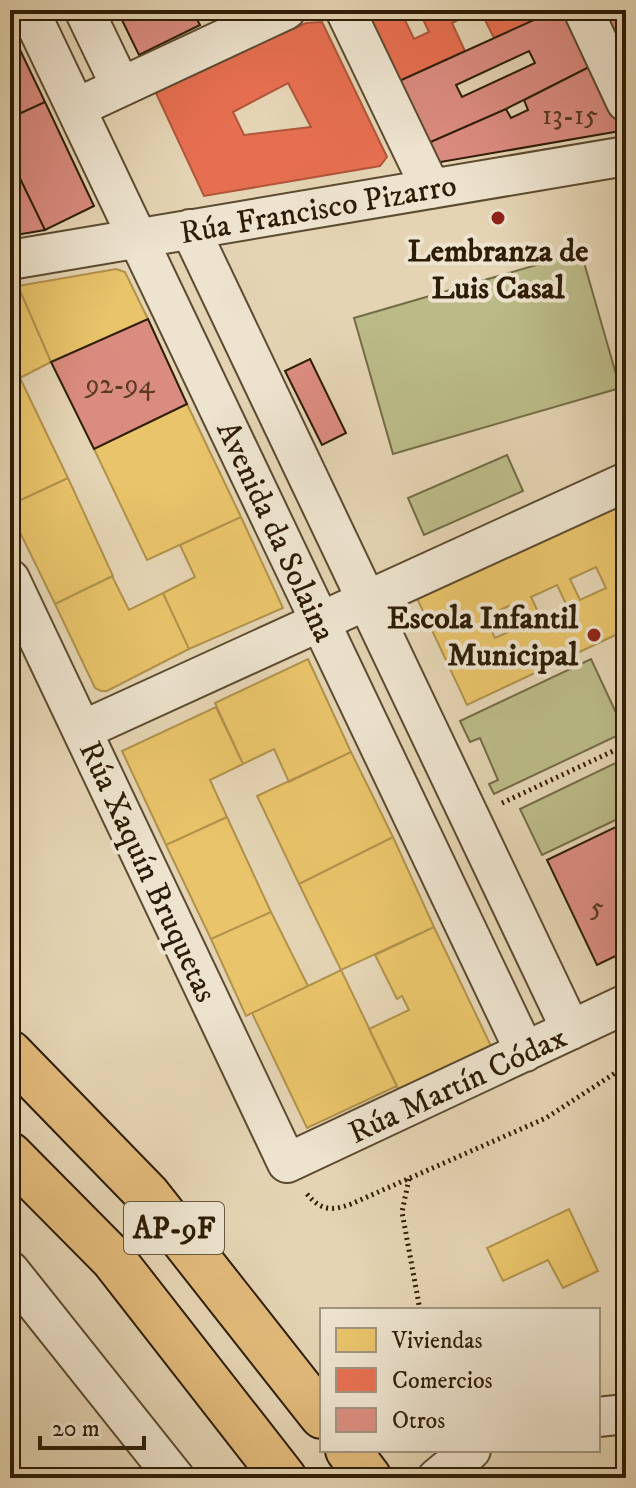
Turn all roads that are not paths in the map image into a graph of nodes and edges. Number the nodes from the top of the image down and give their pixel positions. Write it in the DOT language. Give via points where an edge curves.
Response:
graph roads {
  1 [pos="29,10"];
  2 [pos="84,10"];
  3 [pos="286,10"];
  4 [pos="345,10"];
  5 [pos="583,10"];
  6 [pos="121,87"];
  7 [pos="626,102"];
  8 [pos="76,108"];
  9 [pos="626,156"];
  10 [pos="431,189"];
  11 [pos="190,229"];
  12 [pos="138,238"];
  13 [pos="10,260"];
  14 [pos="626,482"];
  15 [pos="10,579"];
  16 [pos="366,601"];
  17 [pos="320,622"];
  18 [pos="83,730"];
  19 [pos="626,1004"];
  20 [pos="571,1030"];
  21 [pos="525,1052"];
  22 [pos="10,1053"];
  23 [pos="10,1155"];
  24 [pos="287,1163"];
  25 [pos="10,1271"];
  26 [pos="320,1413"];
  27 [pos="626,1414"];
  28 [pos="600,1417"];
  29 [pos="350,1452"];
  30 [pos="469,1452"];
  31 [pos="175,1478"];
  32 [pos="284,1478"];
  33 [pos="369,1478"];
  34 [pos="437,1478"];
  1 -- 8 [label="street, Avenida da Solaina"];
  2 -- 6 [label="street"];
  3 -- 6 [label="street"];
  4 -- 10 [label="street"];
  5 -- 7 [label="street"];
  6 -- 8 [label="street"];
  8 -- 12 [label="street, Avenida da Solaina"];
  9 -- 10 [label="street, Rúa Francisco Pizarro"];
  10 -- 11 [label="street, Rúa Francisco Pizarro"];
  11 -- 12 [label="street, Rúa Francisco Pizarro"];
  11 -- 16 [label="street, Avenida da Solaina"];
  12 -- 13 [label="street, Rúa Francisco Pizarro"];
  12 -- 17 [label="street, Avenida da Solaina"];
  14 -- 16 [label="street"];
  15 -- 18 [label="street, Rúa Xaquín Bruquetas"];
  16 -- 17 [label="street"];
  16 -- 20 [label="street, Avenida da Solaina"];
  17 -- 18 [label="street"];
  17 -- 21 [label="street, Avenida da Solaina"];
  18 -- 24 [label="street, Rúa Xaquín Bruquetas"];
  19 -- 20 [label="street, Rúa Martín Códax"];
  20 -- 21 [label="street, Rúa Martín Códax"];
  21 -- 24 [label="street, Rúa Martín Códax"];
  22 -- 26 [label="highway, AP-9F" via="148,1195"];
  23 -- 32 [label="highway, AP-9F" via="113,1259"];
  25 -- 31 [label="street"];
  27 -- 28 [label="street"];
  29 -- 33 [label="highway"];
  30 -- 34 [label="street"];
}
